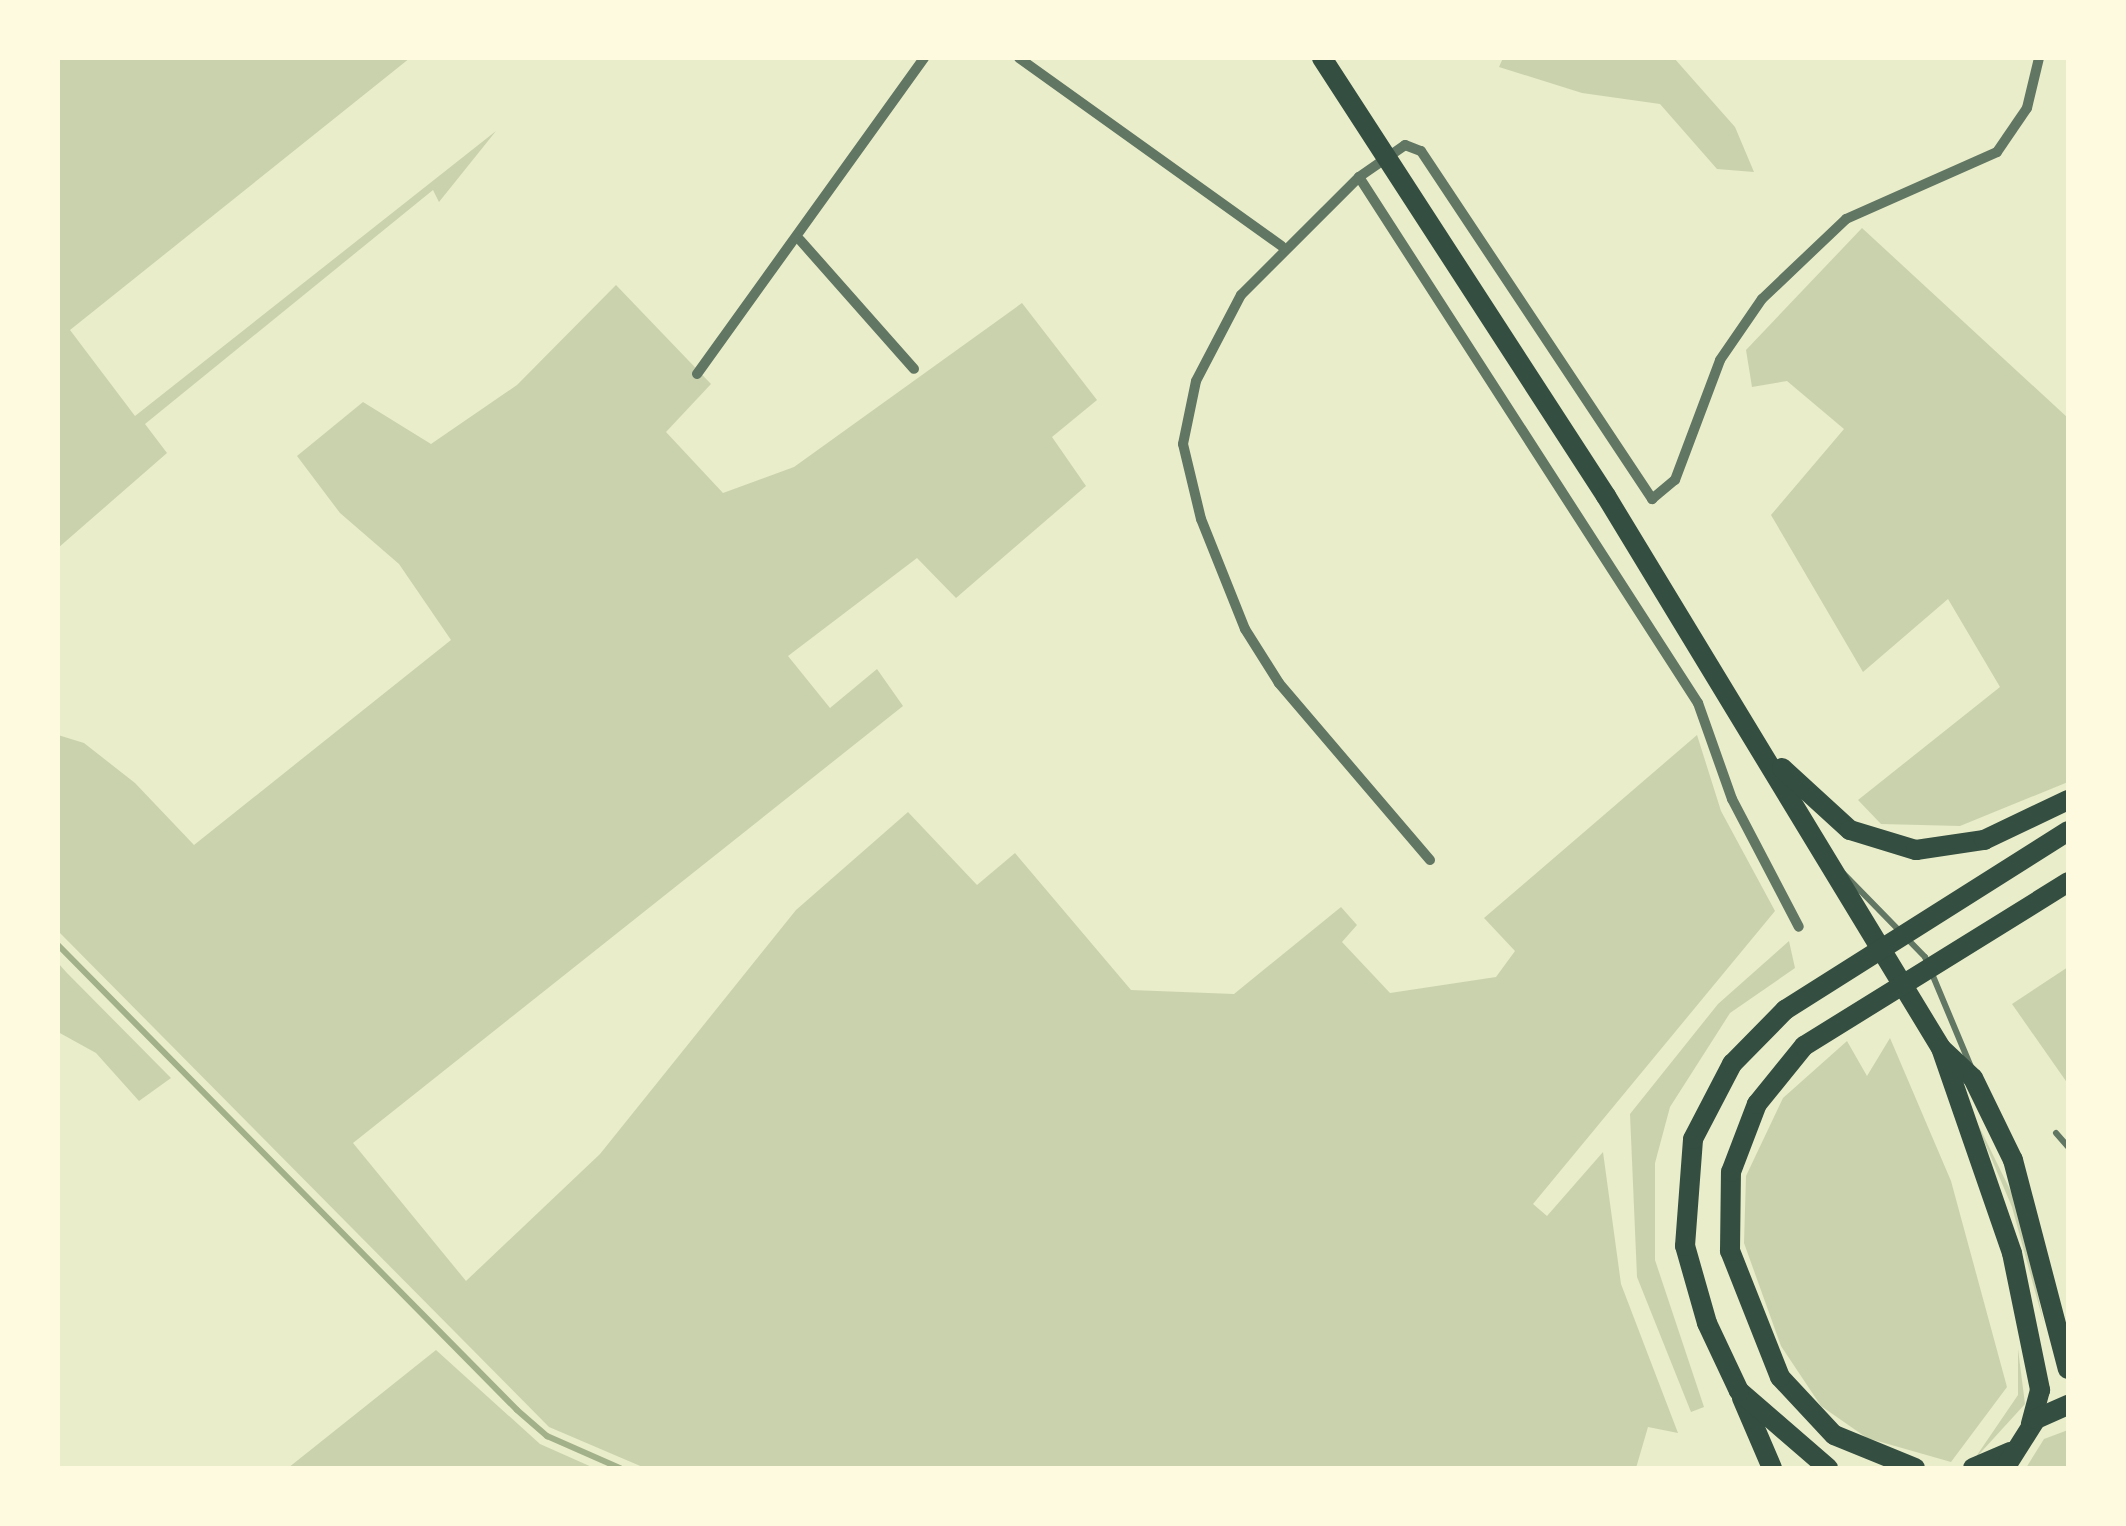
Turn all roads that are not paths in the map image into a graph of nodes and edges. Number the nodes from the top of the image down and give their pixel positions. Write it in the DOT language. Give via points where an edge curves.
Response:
graph roads {
  1 [pos="924,58"];
  2 [pos="1020,58"];
  3 [pos="1322,58"];
  4 [pos="2040,58"];
  5 [pos="1385,158"];
  6 [pos="1359,177"];
  7 [pos="800,240"];
  8 [pos="1282,246"];
  9 [pos="914,369"];
  10 [pos="697,374"];
  11 [pos="1753,737"];
  12 [pos="2068,800"];
  13 [pos="2068,831"];
  14 [pos="1430,860"];
  15 [pos="1832,867"];
  16 [pos="2068,882"];
  17 [pos="1799,927"];
  18 [pos="1941,1048"];
  19 [pos="1973,1078"];
  20 [pos="2056,1134"];
  21 [pos="2068,1147"];
  22 [pos="2068,1369"];
  23 [pos="1739,1391"];
  24 [pos="2068,1406"];
  25 [pos="2031,1424"];
  26 [pos="2007,1460"];
  27 [pos="1772,1468"];
  28 [pos="1828,1468"];
  29 [pos="1915,1468"];
  30 [pos="1972,1468"];
  1 -- 7 [label="street"];
  2 -- 8 [label="street"];
  3 -- 5 [label="main road"];
  4 -- 5 [label="street" via="2027,108 1997,152 1846,220 1762,299 1720,360 1675,480 1652,499 1421,152 1406,145"];
  5 -- 6 [label="street"];
  5 -- 11 [label="main road"];
  6 -- 8 [label="street"];
  6 -- 17 [label="street" via="1698,703 1732,800"];
  7 -- 9 [label="street"];
  7 -- 10 [label="street"];
  8 -- 14 [label="street" via="1241,295 1196,381 1183,444 1201,520 1245,629 1279,682"];
  11 -- 12 [label="main road" via="1850,830 1890,846 1942,849"];
  11 -- 15 [label="main road"];
  13 -- 23 [label="main road" via="1826,983 1744,1046 1689,1155 1690,1274"];
  15 -- 18 [label="main road"];
  15 -- 19 [label="lane" via="1925,957"];
  16 -- 29 [label="main road" via="1804,1046 1749,1119 1726,1203 1730,1251 1768,1354 1800,1404 1859,1450"];
  18 -- 19 [label="main road"];
  18 -- 25 [label="main road" via="2012,1253 2040,1390"];
  19 -- 22 [label="main road" via="2028,1199"];
  20 -- 21 [label="lane"];
  23 -- 27 [label="main road"];
  23 -- 28 [label="main road"];
  24 -- 25 [label="main road"];
  25 -- 26 [label="main road"];
  26 -- 30 [label="main road"];
}
